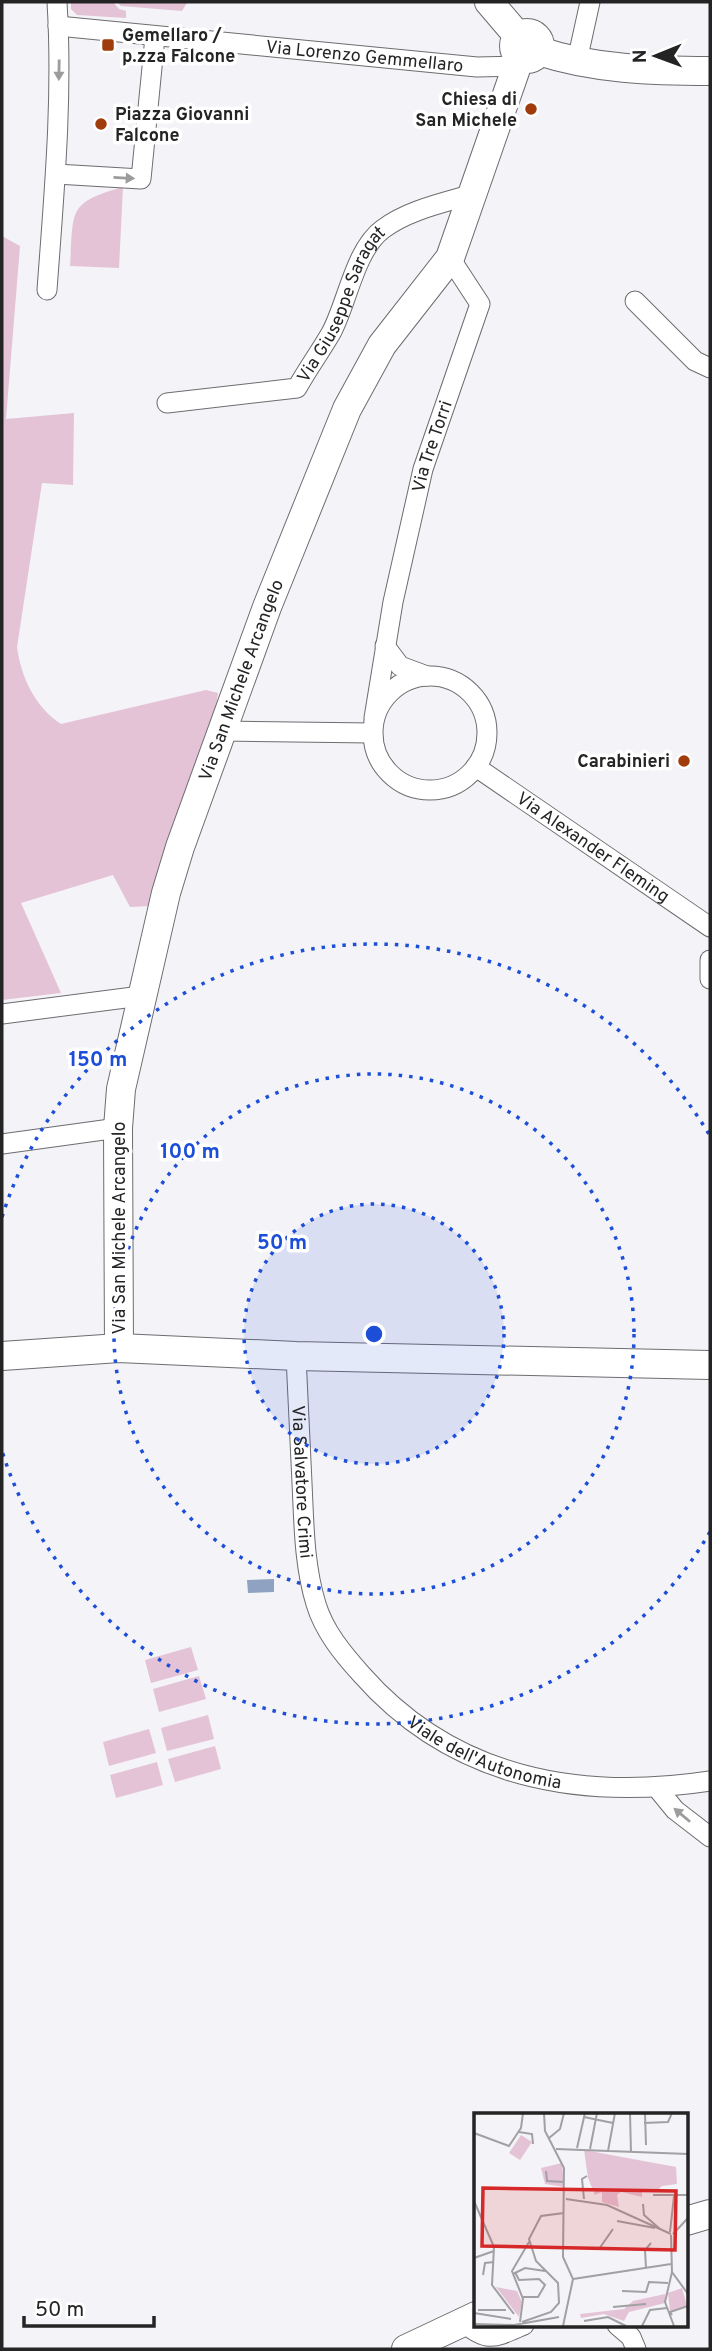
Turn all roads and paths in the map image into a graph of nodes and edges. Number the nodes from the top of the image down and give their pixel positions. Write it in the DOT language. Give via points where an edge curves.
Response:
graph roads {
  1 [pos="57,2"];
  2 [pos="489,2"];
  3 [pos="590,2"];
  4 [pos="58,26"];
  5 [pos="163,38"];
  6 [pos="523,53"];
  7 [pos="578,61"];
  8 [pos="710,71"];
  9 [pos="56,174"];
  10 [pos="473,194"];
  11 [pos="450,258"];
  12 [pos="47,290"];
  13 [pos="635,301"];
  14 [pos="710,368"];
  15 [pos="167,403"];
  16 [pos="385,646"];
  17 [pos="427,676"];
  18 [pos="373,726"];
  19 [pos="222,731"];
  20 [pos="476,767"];
  21 [pos="710,928"];
  22 [pos="710,960"];
  23 [pos="710,979"];
  24 [pos="141,996"];
  25 [pos="2,1014"];
  26 [pos="118,1128"];
  27 [pos="2,1144"];
  28 [pos="119,1348"];
  29 [pos="2,1356"];
  30 [pos="296,1356"];
  31 [pos="710,1365"];
  32 [pos="316,1607"];
  33 [pos="710,1781"];
  34 [pos="657,1788"];
  35 [pos="710,1837"];
  36 [pos="710,2214"];
  37 [pos="688,2220"];
  38 [pos="469,2319"];
  39 [pos="522,2326"];
  40 [pos="618,2326"];
  41 [pos="406,2349"];
  42 [pos="636,2349"];
  1 -- 4 [label="street"];
  2 -- 6 [label="main road"];
  3 -- 7 [label="street"];
  4 -- 5 [label="street, Via Lorenzo Gemmellaro"];
  4 -- 9 [label="street, one-way"];
  5 -- 6 [label="street, Via Lorenzo Gemmellaro" via="477,67"];
  9 -- 5 [label="street, one-way" via="141,179"];
  6 -- 7 [label="main road"];
  6 -- 10 [label="main road, Via San Michele Arcangelo"];
  7 -- 8 [label="main road"];
  9 -- 12 [label="street"];
  10 -- 11 [label="main road, Via San Michele Arcangelo"];
  10 -- 15 [label="street, Via Giuseppe Saragat" via="413,213 373,239 331,333 297,388"];
  11 -- 16 [label="street, Via Tre Torri" via="480,304 424,469"];
  11 -- 19 [label="main road, Via San Michele Arcangelo" via="382,345 347,410"];
  13 -- 14 [label="street" via="695,361"];
  16 -- 17 [label="street" via="400,666"];
  16 -- 18 [label="street"];
  17 -- 18 [label="street" via="388,693"];
  17 -- 20 [label="street" via="455,681 483,712 486,741"];
  18 -- 19 [label="street"];
  18 -- 20 [label="street" via="376,754 403,784 422,790 442,789 461,781"];
  19 -- 24 [label="main road, Via San Michele Arcangelo" via="180,847"];
  20 -- 21 [label="street, Via Alexander Fleming"];
  22 -- 23 [label="street"];
  24 -- 25 [label="street"];
  24 -- 26 [label="main road, Via San Michele Arcangelo" via="121,1089"];
  26 -- 27 [label="street"];
  26 -- 28 [label="main road, Via San Michele Arcangelo"];
  28 -- 29 [label="main road"];
  28 -- 30 [label="main road"];
  30 -- 31 [label="main road"];
  30 -- 32 [label="street, Via Salvatore Crimi" via="304,1537"];
  32 -- 34 [label="street, Viale dell'Autonomia" via="332,1639 379,1694 442,1742 512,1773 542,1780"];
  33 -- 34 [label="street, Viale dell'Autonomia"];
  35 -- 34 [label="street, one-way" via="675,1810"];
  36 -- 37 [label="main road"];
  38 -- 39 [label="street" via="477,2335 487,2337"];
  38 -- 41 [label="main road"];
  40 -- 42 [label="street"];
}
